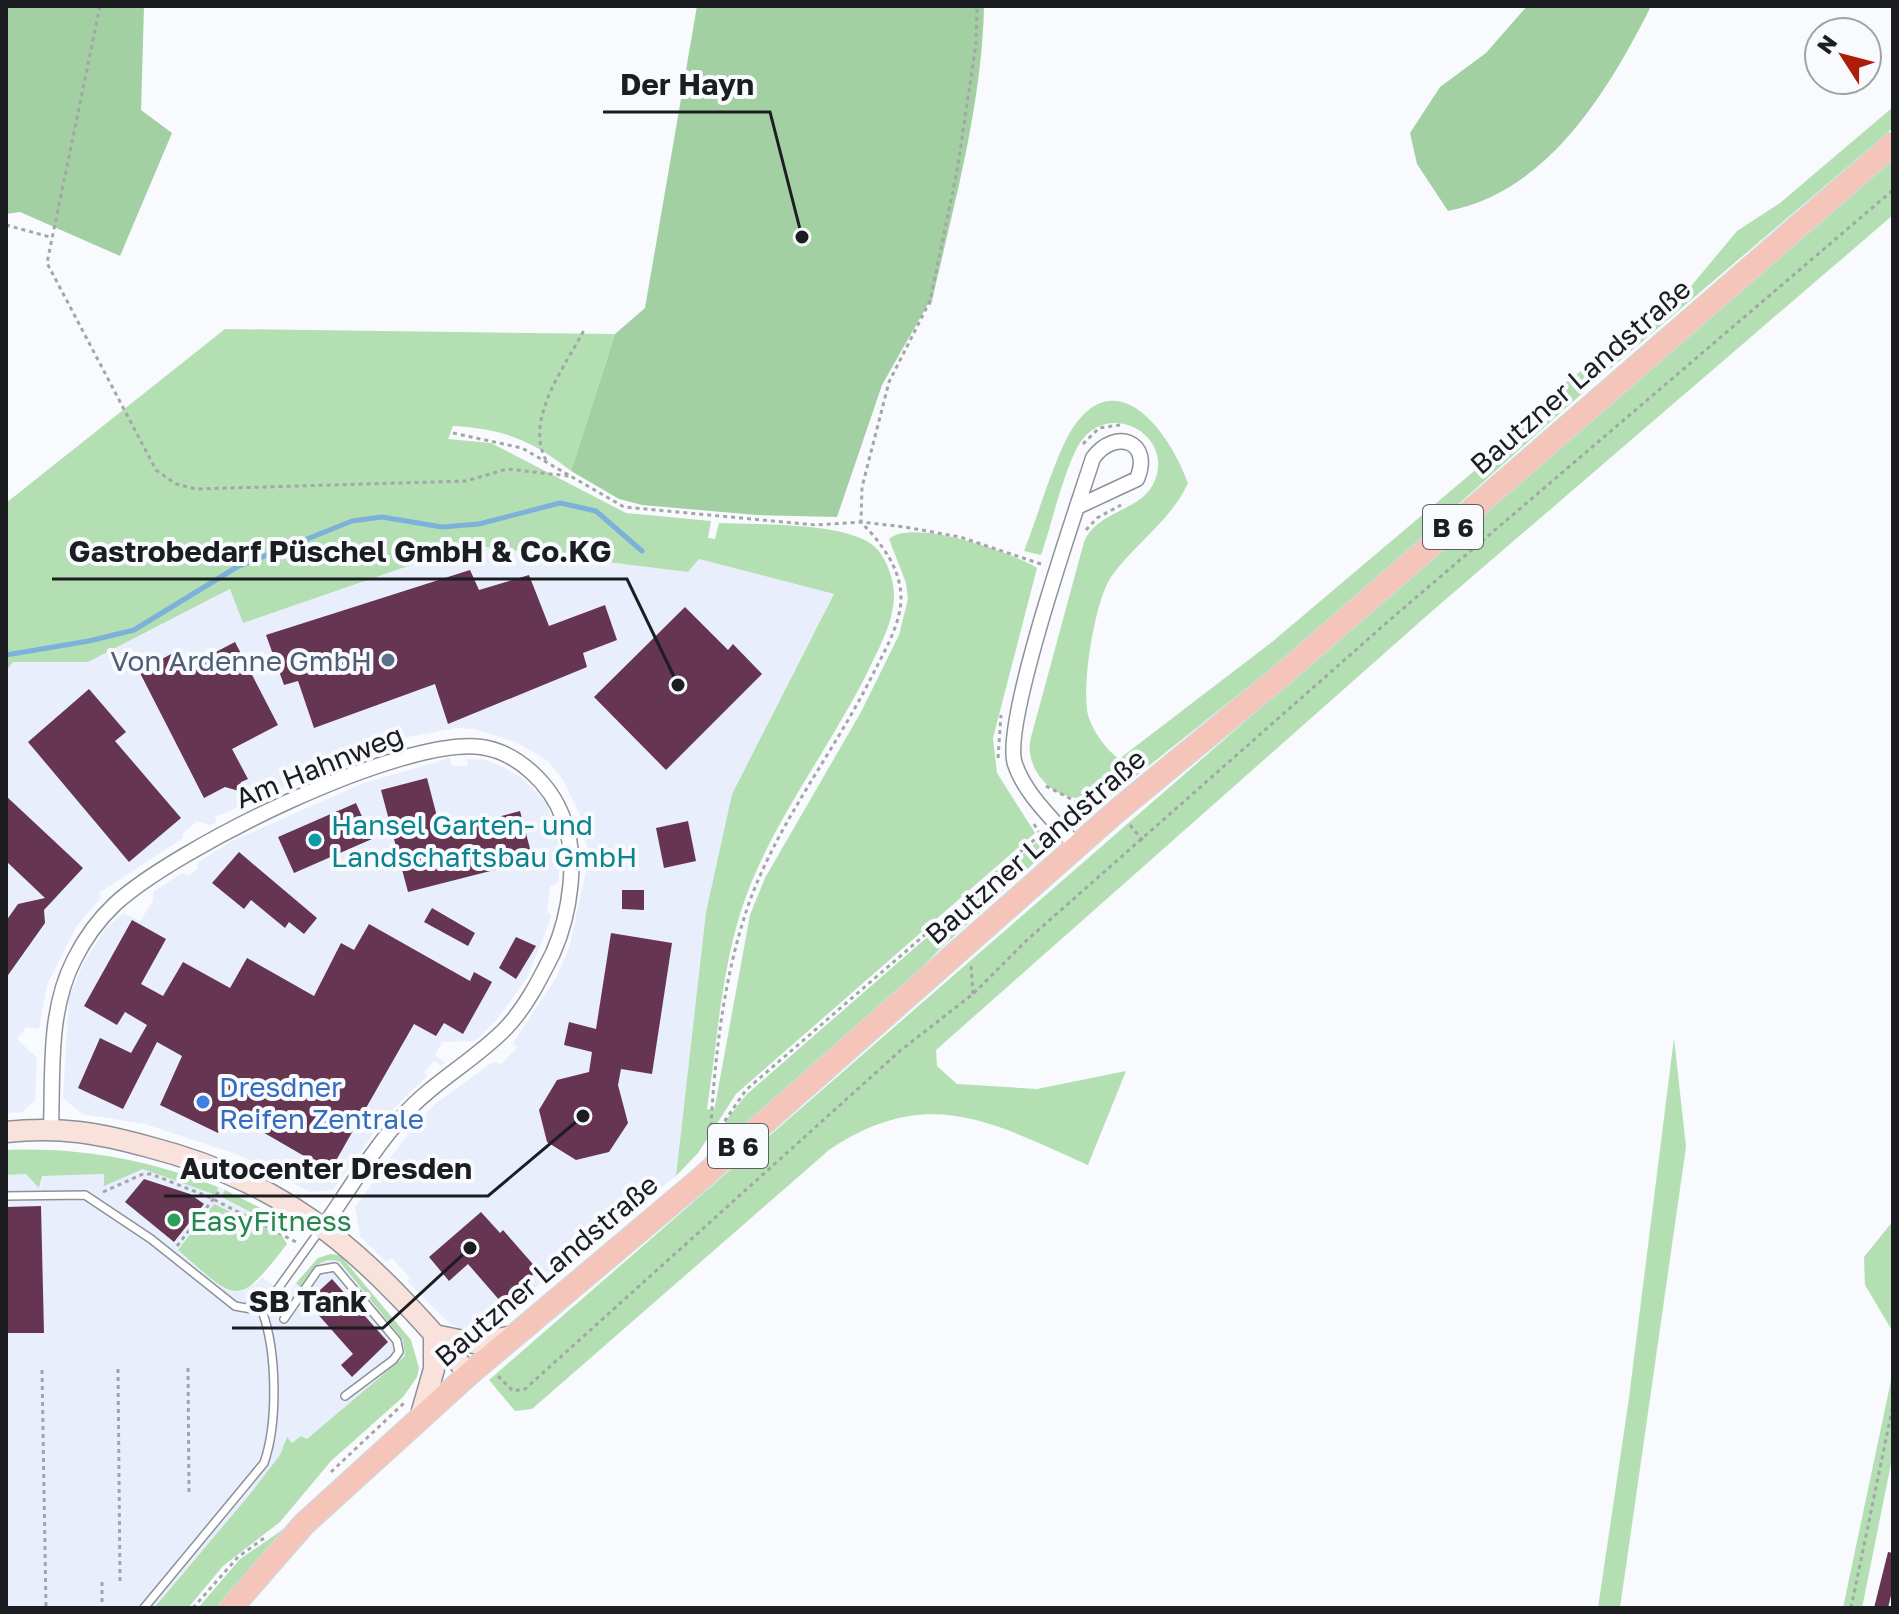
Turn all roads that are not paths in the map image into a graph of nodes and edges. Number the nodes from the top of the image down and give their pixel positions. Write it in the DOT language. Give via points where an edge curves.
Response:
graph roads {
  1 [pos="1893,144"];
  2 [pos="1077,507"];
  3 [pos="1077,847"];
  4 [pos="51,1127"];
  5 [pos="6,1132"];
  6 [pos="6,1196"];
  7 [pos="324,1226"];
  8 [pos="262,1311"];
  9 [pos="284,1319"];
  10 [pos="434,1335"];
  11 [pos="514,1336"];
  12 [pos="469,1374"];
  13 [pos="345,1396"];
  14 [pos="420,1418"];
  15 [pos="144,1608"];
  16 [pos="231,1608"];
  1 -- 3 [label="main road, Bautzner Landstraße / B 6"];
  2 -- 2 [label="street" via="1137,479 1144,463 1130,442 1115,440 1100,448"];
  2 -- 3 [label="street" via="1013,738 1014,762 1024,783"];
  3 -- 11 [label="main road, Bautzner Landstraße / B 6" via="872,1031"];
  4 -- 5 [label="street"];
  4 -- 7 [label="street" via="122,1139 224,1169"];
  4 -- 7 [label="street, Am Hahnweg" via="59,995 75,958 114,905 226,832 313,792 419,753 485,748 546,784 566,824 569,884 555,949 507,1027 402,1117"];
  6 -- 8 [label="lane" via="85,1195 235,1306"];
  7 -- 8 [label="lane"];
  7 -- 10 [label="street"];
  8 -- 15 [label="lane" via="272,1337 271,1443 264,1463"];
  9 -- 13 [label="lane" via="318,1270 335,1267 397,1341 399,1352 393,1360"];
  10 -- 11 [label="street" via="474,1343"];
  10 -- 12 [label="street"];
  10 -- 14 [label="street" via="434,1369"];
  11 -- 12 [label="main road, Bautzner Landstraße / B 6"];
  12 -- 14 [label="main road, Bautzner Landstraße / B 6"];
  14 -- 16 [label="main road, Bautzner Landstraße / B 6" via="304,1524"];
}
